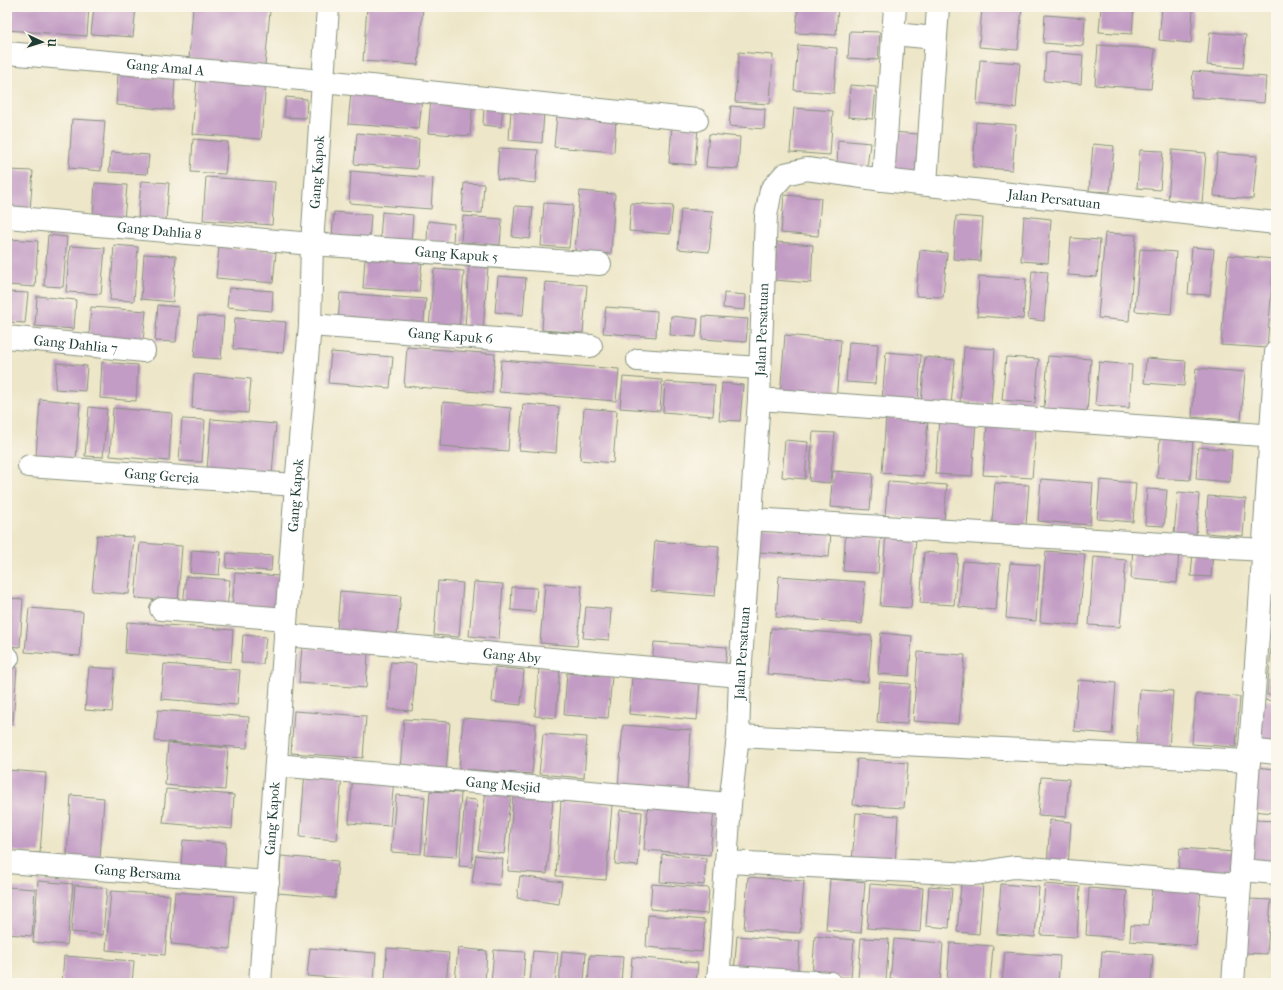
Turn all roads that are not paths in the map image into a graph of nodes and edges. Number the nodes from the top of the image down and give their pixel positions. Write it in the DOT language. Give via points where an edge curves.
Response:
graph roads {
  1 [pos="328,7"];
  2 [pos="895,7"];
  3 [pos="938,7"];
  4 [pos="894,34"];
  5 [pos="935,38"];
  6 [pos="7,53"];
  7 [pos="323,81"];
  8 [pos="697,120"];
  9 [pos="883,180"];
  10 [pos="926,184"];
  11 [pos="7,217"];
  12 [pos="1276,223"];
  13 [pos="312,244"];
  14 [pos="600,264"];
  15 [pos="310,325"];
  16 [pos="7,337"];
  17 [pos="591,346"];
  18 [pos="144,351"];
  19 [pos="1276,352"];
  20 [pos="638,360"];
  21 [pos="760,368"];
  22 [pos="759,399"];
  23 [pos="1273,435"];
  24 [pos="28,466"];
  25 [pos="296,485"];
  26 [pos="751,519"];
  27 [pos="1263,550"];
  28 [pos="161,609"];
  29 [pos="285,627"];
  30 [pos="1267,637"];
  31 [pos="740,676"];
  32 [pos="738,736"];
  33 [pos="1276,753"];
  34 [pos="1249,756"];
  35 [pos="276,765"];
  36 [pos="730,804"];
  37 [pos="7,862"];
  38 [pos="726,862"];
  39 [pos="1276,873"];
  40 [pos="1240,877"];
  41 [pos="268,882"];
  42 [pos="718,980"];
  43 [pos="260,983"];
  44 [pos="830,983"];
  45 [pos="1233,983"];
  1 -- 7 [label="street, Gang Kapok"];
  2 -- 4 [label="street"];
  3 -- 5 [label="street"];
  4 -- 5 [label="street"];
  4 -- 9 [label="street"];
  5 -- 10 [label="street"];
  6 -- 7 [label="street, Gang Amal A"];
  7 -- 8 [label="street, Gang Amal A"];
  7 -- 13 [label="street, Gang Kapok"];
  9 -- 10 [label="street, Jalan Persatuan"];
  9 -- 21 [label="street, Jalan Persatuan" via="807,169 785,174 771,190 766,216"];
  10 -- 12 [label="street, Jalan Persatuan"];
  11 -- 13 [label="street, Gang Dahlia 8"];
  13 -- 14 [label="street, Gang Kapuk 5"];
  13 -- 15 [label="street, Gang Kapok"];
  15 -- 17 [label="street, Gang Kapuk 6"];
  15 -- 25 [label="street, Gang Kapok"];
  16 -- 18 [label="street, Gang Dahlia 7"];
  19 -- 23 [label="street"];
  20 -- 21 [label="street"];
  21 -- 22 [label="street, Jalan Persatuan"];
  22 -- 23 [label="street"];
  22 -- 26 [label="street, Jalan Persatuan"];
  23 -- 27 [label="street"];
  24 -- 25 [label="street, Gang Gereja"];
  25 -- 29 [label="street, Gang Kapok"];
  26 -- 27 [label="street"];
  26 -- 31 [label="street, Jalan Persatuan"];
  27 -- 30 [label="street"];
  28 -- 29 [label="street, Gang Aby"];
  29 -- 31 [label="street, Gang Aby"];
  29 -- 35 [label="street, Gang Kapok"];
  30 -- 34 [label="street"];
  31 -- 32 [label="street, Jalan Persatuan"];
  32 -- 34 [label="street"];
  32 -- 36 [label="street, Jalan Persatuan"];
  33 -- 34 [label="street"];
  34 -- 40 [label="street"];
  35 -- 36 [label="street, Gang Mesjid"];
  35 -- 41 [label="street, Gang Kapok"];
  36 -- 38 [label="street, Jalan Persatuan"];
  37 -- 41 [label="street, Gang Bersama"];
  38 -- 40 [label="street" via="973,874 1016,867"];
  38 -- 42 [label="street, Jalan Persatuan"];
  39 -- 40 [label="street"];
  40 -- 45 [label="street"];
  41 -- 43 [label="street, Gang Kapok"];
  42 -- 44 [label="street"];
}
